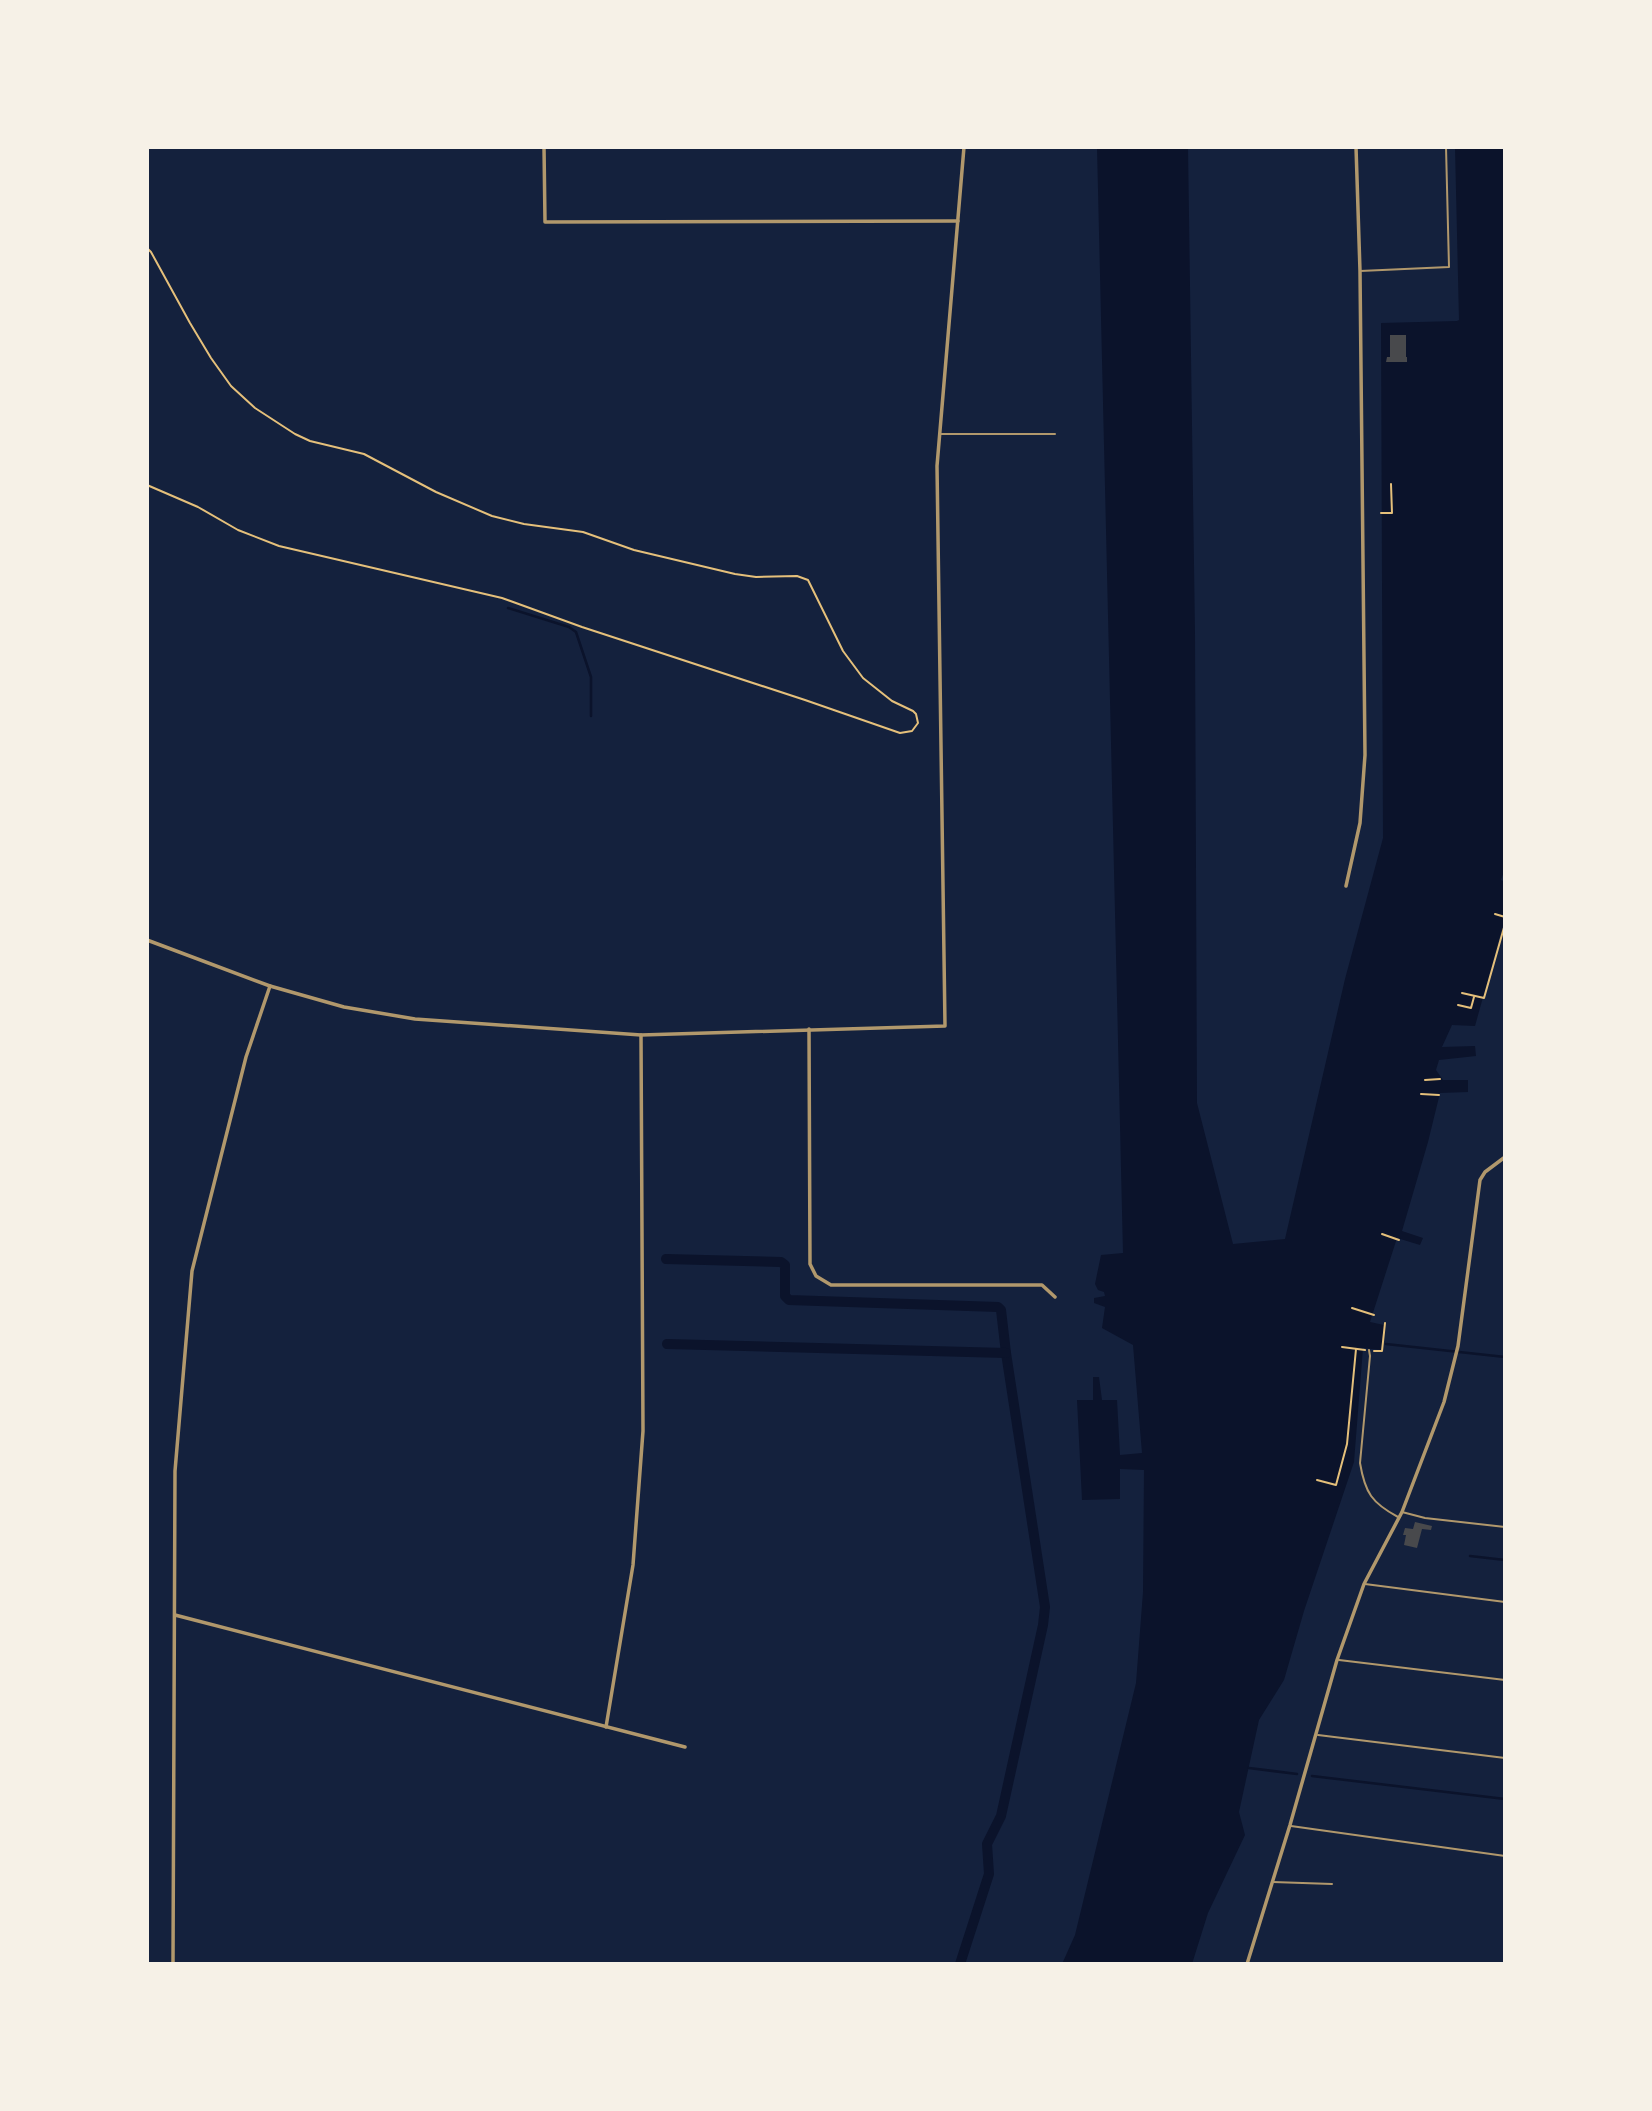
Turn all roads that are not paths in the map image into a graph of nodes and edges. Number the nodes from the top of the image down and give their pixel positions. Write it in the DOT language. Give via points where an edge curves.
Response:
graph roads {
  1 [pos="544,147"];
  2 [pos="964,147"];
  3 [pos="1356,147"];
  4 [pos="1446,147"];
  5 [pos="958,221"];
  6 [pos="1360,271"];
  7 [pos="940,434"];
  8 [pos="1055,434"];
  9 [pos="1346,886"];
  10 [pos="147,940"];
  11 [pos="270,986"];
  12 [pos="809,1029"];
  13 [pos="641,1035"];
  14 [pos="1505,1157"];
  15 [pos="1055,1297"];
  16 [pos="1369,1350"];
  17 [pos="1401,1515"];
  18 [pos="1505,1527"];
  19 [pos="1364,1584"];
  20 [pos="1505,1602"];
  21 [pos="175,1615"];
  22 [pos="1337,1660"];
  23 [pos="1505,1680"];
  24 [pos="606,1727"];
  25 [pos="1316,1735"];
  26 [pos="685,1747"];
  27 [pos="1505,1758"];
  28 [pos="1290,1825"];
  29 [pos="1505,1856"];
  30 [pos="1272,1882"];
  31 [pos="1332,1884"];
  32 [pos="173,1964"];
  33 [pos="1247,1964"];
  1 -- 5 [label="street" via="545,222"];
  2 -- 5 [label="street"];
  3 -- 6 [label="street"];
  4 -- 6 [label="lane" via="1448,267"];
  5 -- 7 [label="street"];
  6 -- 9 [label="street" via="1365,755 1360,822"];
  7 -- 8 [label="lane"];
  7 -- 12 [label="street" via="945,1026"];
  10 -- 11 [label="street"];
  11 -- 13 [label="street" via="344,1007 415,1019"];
  11 -- 21 [label="street" via="246,1057 192,1271 175,1471"];
  12 -- 13 [label="street"];
  12 -- 15 [label="street" via="810,1264 816,1276 831,1285 1042,1286"];
  13 -- 24 [label="street" via="643,1431 633,1565"];
  14 -- 17 [label="street" via="1480,1180 1455,1362"];
  16 -- 17 [label="lane" via="1360,1463 1363,1480 1381,1507"];
  17 -- 18 [label="lane"];
  17 -- 19 [label="street"];
  19 -- 20 [label="lane"];
  19 -- 22 [label="street"];
  21 -- 24 [label="street"];
  21 -- 32 [label="street"];
  22 -- 23 [label="lane"];
  22 -- 25 [label="street"];
  24 -- 26 [label="street"];
  25 -- 27 [label="lane"];
  25 -- 28 [label="street"];
  28 -- 29 [label="lane"];
  28 -- 30 [label="street"];
  30 -- 31 [label="lane"];
  30 -- 33 [label="street"];
}
